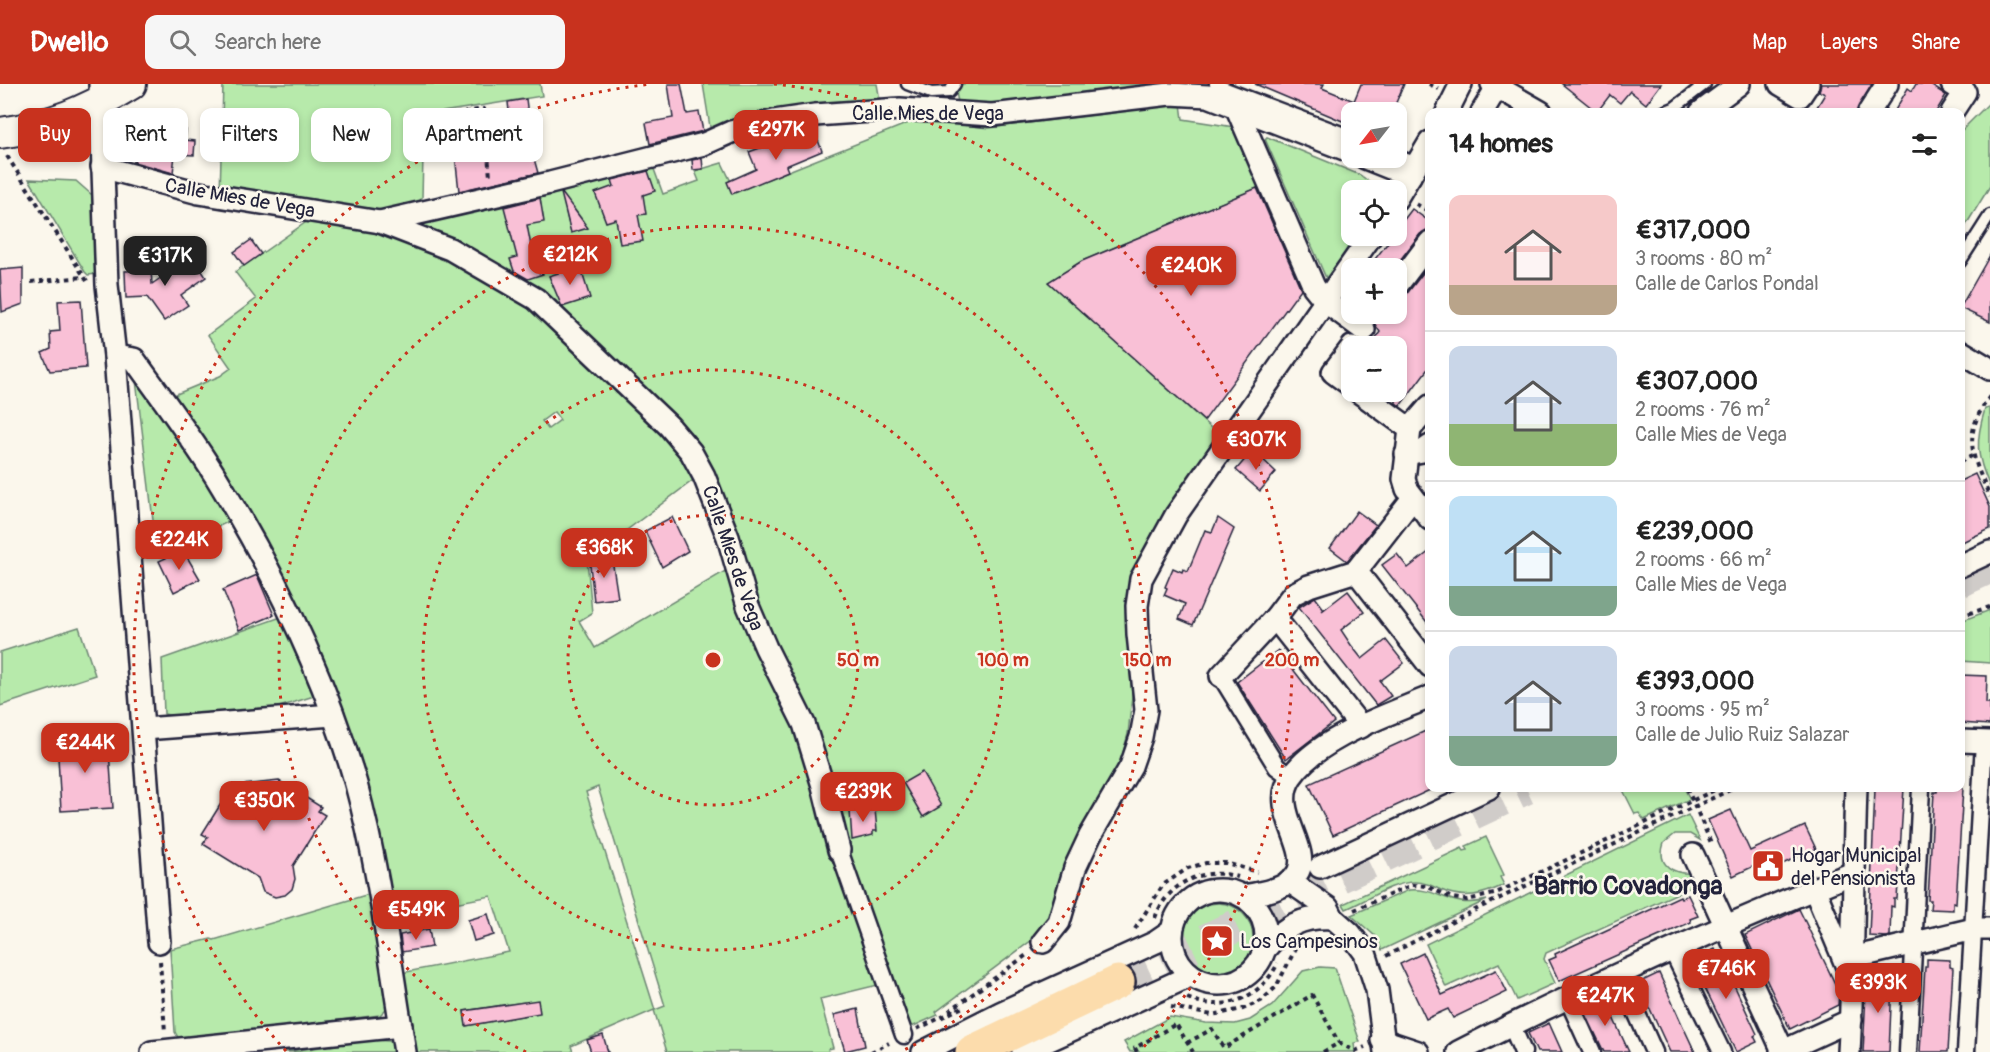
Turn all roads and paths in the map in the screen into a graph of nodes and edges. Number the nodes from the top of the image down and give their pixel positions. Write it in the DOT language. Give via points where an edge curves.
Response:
graph roads {
  1 [pos="130,84"];
  2 [pos="908,84"];
  3 [pos="1215,84"];
  4 [pos="1461,84"];
  5 [pos="1705,84"];
  6 [pos="1739,84"];
  7 [pos="1780,84"];
  8 [pos="1808,84"];
  9 [pos="1887,84"];
  10 [pos="1952,84"];
  11 [pos="1496,85"];
  12 [pos="952,88"];
  13 [pos="101,93"];
  14 [pos="1235,104"];
  15 [pos="1449,108"];
  16 [pos="1484,108"];
  17 [pos="1534,108"];
  18 [pos="1674,108"];
  19 [pos="1706,108"];
  20 [pos="1872,108"];
  21 [pos="1955,108"];
  22 [pos="953,113"];
  23 [pos="1341,132"];
  24 [pos="3,144"];
  25 [pos="1341,147"];
  26 [pos="1425,150"];
  27 [pos="488,162"];
  28 [pos="1407,164"];
  29 [pos="102,167"];
  30 [pos="1407,168"];
  31 [pos="1413,169"];
  32 [pos="1407,180"];
  33 [pos="491,196"];
  34 [pos="1990,215"];
  35 [pos="380,222"];
  36 [pos="1364,246"];
  37 [pos="1425,249"];
  38 [pos="1965,254"];
  39 [pos="1407,272"];
  40 [pos="84,277"];
  41 [pos="32,282"];
  42 [pos="90,286"];
  43 [pos="1326,302"];
  44 [pos="1361,334"];
  45 [pos="1965,354"];
  46 [pos="115,356"];
  47 [pos="1341,362"];
  48 [pos="1990,369"];
  49 [pos="1341,377"];
  50 [pos="1990,396"];
  51 [pos="1373,402"];
  52 [pos="1425,412"];
  53 [pos="1410,429"];
  54 [pos="1425,450"];
  55 [pos="1406,454"];
  56 [pos="1972,456"];
  57 [pos="1965,459"];
  58 [pos="1990,497"];
  59 [pos="1413,498"];
  60 [pos="1425,513"];
  61 [pos="1990,552"];
  62 [pos="1965,564"];
  63 [pos="1356,572"];
  64 [pos="1990,607"];
  65 [pos="1965,614"];
  66 [pos="1275,618"];
  67 [pos="1425,660"];
  68 [pos="1221,676"];
  69 [pos="1425,699"];
  70 [pos="333,715"];
  71 [pos="1361,727"];
  72 [pos="144,729"];
  73 [pos="1965,741"];
  74 [pos="1987,742"];
  75 [pos="1291,777"];
  76 [pos="1481,792"];
  77 [pos="1689,792"];
  78 [pos="1711,792"];
  79 [pos="1725,792"];
  80 [pos="1856,792"];
  81 [pos="1921,792"];
  82 [pos="1692,801"];
  83 [pos="1695,806"];
  84 [pos="839,850"];
  85 [pos="1693,855"];
  86 [pos="1320,867"];
  87 [pos="1266,870"];
  88 [pos="1853,873"];
  89 [pos="1289,881"];
  90 [pos="1814,888"];
  91 [pos="1243,896"];
  92 [pos="1340,919"];
  93 [pos="1726,925"];
  94 [pos="1982,929"];
  95 [pos="1133,931"];
  96 [pos="1172,931"];
  97 [pos="159,942"];
  98 [pos="1043,942"];
  99 [pos="1303,942"];
  100 [pos="1912,944"];
  101 [pos="1265,949"];
  102 [pos="1672,950"];
  103 [pos="1852,958"];
  104 [pos="1369,964"];
  105 [pos="1619,974"];
  106 [pos="1190,975"];
  107 [pos="1118,982"];
  108 [pos="1854,984"];
  109 [pos="1567,998"];
  110 [pos="976,1001"];
  111 [pos="1163,1011"];
  112 [pos="1851,1020"];
  113 [pos="1511,1024"];
  114 [pos="401,1026"];
  115 [pos="904,1035"];
  116 [pos="1339,1042"];
  117 [pos="1187,1043"];
  118 [pos="1384,1046"];
  119 [pos="162,1051"];
  120 [pos="405,1052"];
  121 [pos="922,1052"];
  122 [pos="972,1052"];
  123 [pos="1023,1052"];
  124 [pos="1137,1052"];
  125 [pos="1193,1052"];
  126 [pos="1323,1052"];
  127 [pos="1418,1052"];
  128 [pos="1458,1052"];
  129 [pos="1523,1052"];
  130 [pos="1592,1052"];
  131 [pos="1654,1052"];
  132 [pos="1722,1052"];
  133 [pos="1782,1052"];
  134 [pos="1849,1052"];
  135 [pos="1908,1052"];
  136 [pos="1966,1052"];
  1 -- 13 [label="main road"];
  2 -- 12 [label="lane" via="931,93"];
  3 -- 23 [label="lane"];
  4 -- 15 [label="street"];
  5 -- 18 [label="lane"];
  6 -- 19 [label="street"];
  7 -- 8 [label="street" via="1800,96"];
  9 -- 20 [label="street"];
  10 -- 21 [label="street" via="1965,92"];
  11 -- 16 [label="street"];
  11 -- 17 [label="street"];
  12 -- 22 [label="lane"];
  13 -- 24 [label="main road" via="59,121"];
  13 -- 29 [label="street"];
  14 -- 22 [label="street, Calle Mies de Vega" via="1208,96 1170,94 992,115"];
  14 -- 25 [label="street, Calle Mies de Vega"];
  14 -- 43 [label="street" via="1314,287"];
  22 -- 33 [label="street, Calle Mies de Vega" via="900,109 774,121 730,132 704,144"];
  24 -- 40 [label="path"];
  26 -- 31 [label="street"];
  27 -- 33 [label="path"];
  28 -- 31 [label="lane"];
  29 -- 35 [label="street, Calle Mies de Vega" via="199,193"];
  29 -- 46 [label="street" via="107,285"];
  30 -- 31 [label="street"];
  31 -- 32 [label="street"];
  33 -- 35 [label="street, Calle Mies de Vega"];
  34 -- 38 [label="lane"];
  35 -- 84 [label="street, Calle Mies de Vega" via="450,249 536,299 691,452 728,537 752,616 804,724"];
  36 -- 43 [label="street"];
  37 -- 39 [label="street"];
  40 -- 41 [label="path"];
  40 -- 42 [label="path"];
  43 -- 44 [label="street"];
  43 -- 98 [label="street" via="1176,515 1141,579 1138,634 1146,710 1141,737 1131,766 1090,836 1059,922"];
  45 -- 48 [label="street"];
  46 -- 70 [label="street" via="134,359 221,485 298,628"];
  46 -- 72 [label="street"];
  47 -- 49 [label="street" via="1334,372"];
  50 -- 56 [label="path" via="1973,427"];
  51 -- 53 [label="street"];
  52 -- 53 [label="street"];
  53 -- 55 [label="street"];
  54 -- 55 [label="street"];
  55 -- 59 [label="street" via="1404,479"];
  56 -- 57 [label="path"];
  56 -- 58 [label="path"];
  59 -- 60 [label="street"];
  59 -- 63 [label="street"];
  61 -- 62 [label="street"];
  63 -- 66 [label="street" via="1293,594"];
  63 -- 67 [label="street"];
  64 -- 65 [label="path"];
  66 -- 68 [label="street"];
  66 -- 71 [label="street"];
  68 -- 75 [label="street" via="1277,766"];
  69 -- 71 [label="street"];
  70 -- 72 [label="street"];
  70 -- 114 [label="street" via="356,784 383,901"];
  71 -- 75 [label="street" via="1309,759"];
  72 -- 97 [label="street"];
  73 -- 74 [label="street"];
  74 -- 94 [label="street"];
  75 -- 89 [label="street" via="1284,804 1300,846 1300,860"];
  76 -- 86 [label="street"];
  77 -- 82 [label="path"];
  78 -- 82 [label="path"];
  79 -- 83 [label="path"];
  80 -- 88 [label="street"];
  81 -- 100 [label="street"];
  82 -- 83 [label="path"];
  82 -- 92 [label="path" via="1494,894 1467,900 1412,885"];
  83 -- 85 [label="path" via="1713,846"];
  83 -- 104 [label="path"];
  84 -- 115 [label="street, Calle Mies de Vega"];
  85 -- 93 [label="street"];
  87 -- 95 [label="path" via="1252,871 1216,862 1188,868 1163,885"];
  88 -- 90 [label="street"];
  88 -- 103 [label="street"];
  89 -- 91 [label="street" via="1269,891"];
  89 -- 92 [label="street"];
  90 -- 93 [label="street"];
  90 -- 108 [label="street"];
  91 -- 96 [label="street" via="1213,890 1193,897 1179,912"];
  91 -- 101 [label="street" via="1260,914"];
  92 -- 101 [label="street" via="1312,917 1296,922 1281,931"];
  92 -- 104 [label="street"];
  93 -- 102 [label="street"];
  93 -- 133 [label="street"];
  94 -- 100 [label="street"];
  94 -- 136 [label="street"];
  96 -- 106 [label="street" via="1175,956"];
  96 -- 121 [label="street"];
  97 -- 119 [label="path"];
  98 -- 110 [label="path" via="944,1016"];
  99 -- 111 [label="path" via="1292,953 1280,981 1261,1001 1226,1014 1201,1014 1175,1006"];
  100 -- 103 [label="street"];
  100 -- 135 [label="street"];
  101 -- 106 [label="street" via="1254,969 1234,982 1212,984"];
  102 -- 105 [label="street"];
  102 -- 132 [label="street"];
  103 -- 108 [label="street"];
  104 -- 118 [label="street"];
  105 -- 109 [label="street"];
  105 -- 131 [label="street"];
  106 -- 123 [label="street"];
  107 -- 122 [label="main road"];
  108 -- 112 [label="street"];
  109 -- 113 [label="street"];
  109 -- 130 [label="street"];
  112 -- 133 [label="street"];
  112 -- 134 [label="street"];
  113 -- 128 [label="street"];
  113 -- 129 [label="street"];
  114 -- 119 [label="street"];
  114 -- 120 [label="street"];
  116 -- 117 [label="path" via="1312,995 1224,1048 1212,1029"];
  116 -- 118 [label="path" via="1355,1051"];
  116 -- 126 [label="path"];
  117 -- 124 [label="path" via="1176,1023 1135,1048"];
  117 -- 125 [label="path"];
  118 -- 127 [label="street"];
}
